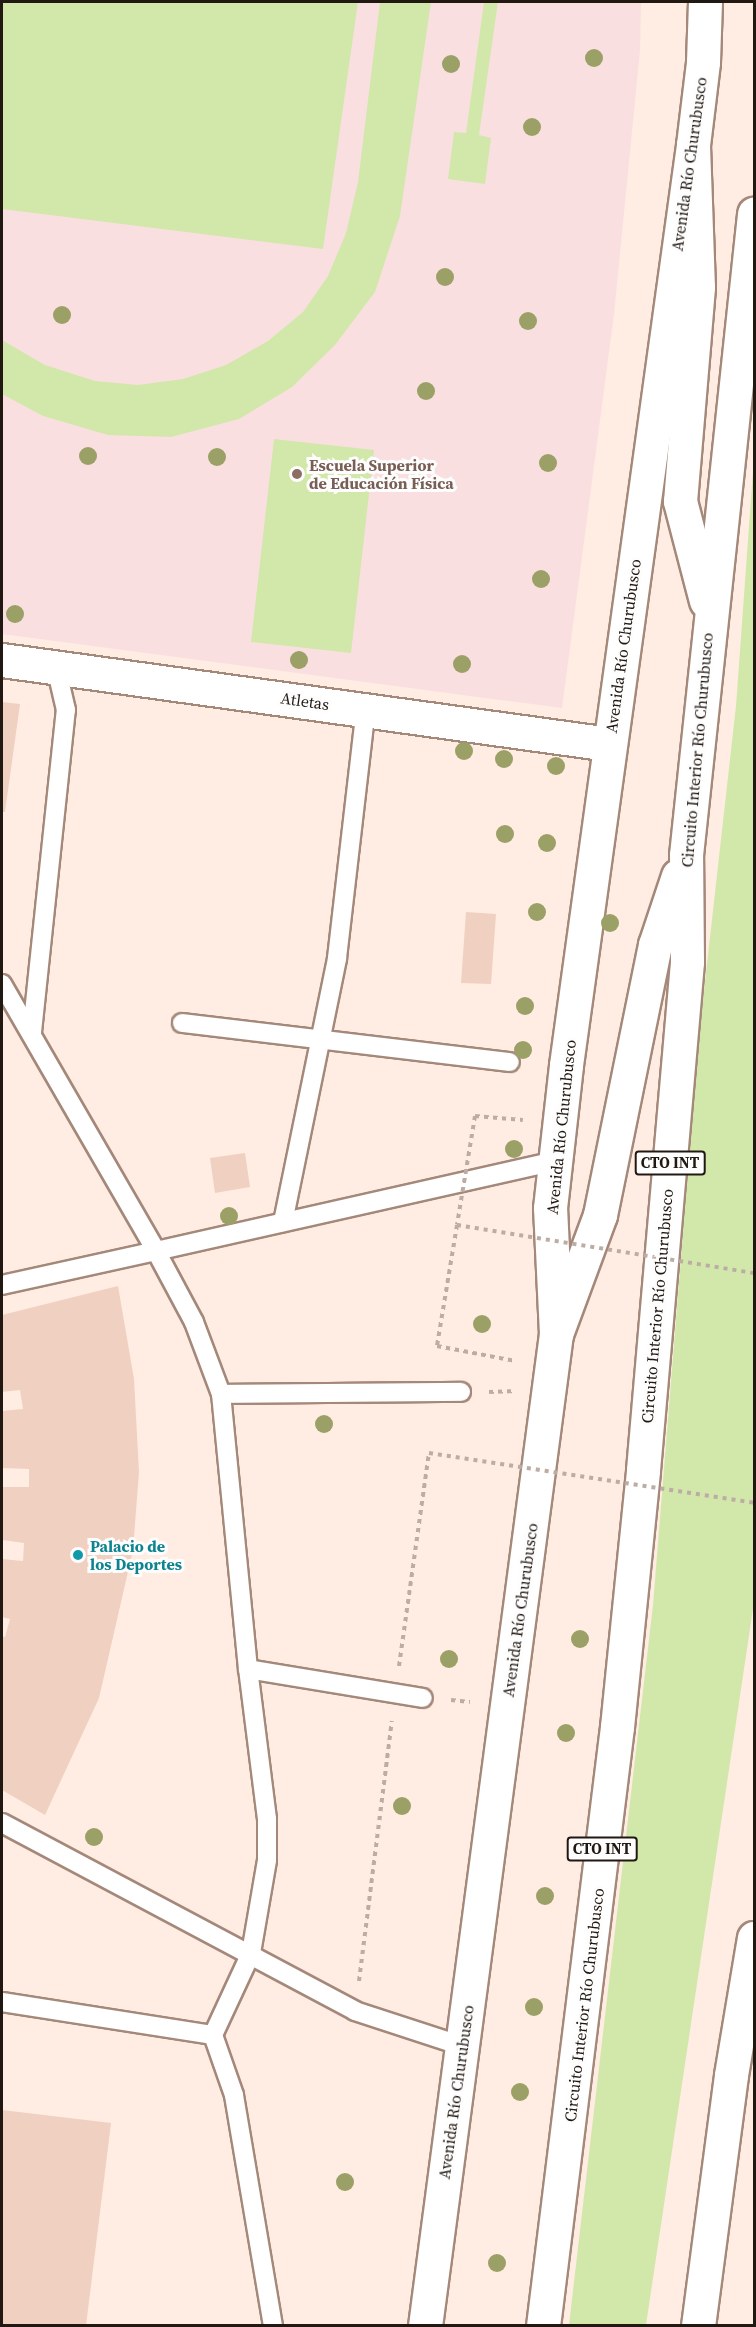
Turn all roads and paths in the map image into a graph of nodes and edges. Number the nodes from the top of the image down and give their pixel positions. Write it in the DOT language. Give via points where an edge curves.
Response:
graph roads {
  1 [pos="705,2"];
  2 [pos="693,145"];
  3 [pos="754,214"];
  4 [pos="710,614"];
  5 [pos="2,660"];
  6 [pos="56,667"];
  7 [pos="366,709"];
  8 [pos="609,744"];
  9 [pos="686,855"];
  10 [pos="2,984"];
  11 [pos="182,1023"];
  12 [pos="32,1032"];
  13 [pos="322,1041"];
  14 [pos="510,1062"];
  15 [pos="560,1125"];
  16 [pos="555,1161"];
  17 [pos="283,1222"];
  18 [pos="457,1225"];
  19 [pos="156,1251"];
  20 [pos="754,1273"];
  21 [pos="2,1285"];
  22 [pos="556,1334"];
  23 [pos="551,1379"];
  24 [pos="461,1392"];
  25 [pos="221,1394"];
  26 [pos="754,1503"];
  27 [pos="248,1669"];
  28 [pos="396,1695"];
  29 [pos="423,1698"];
  30 [pos="507,1705"];
  31 [pos="2,1823"];
  32 [pos="754,1938"];
  33 [pos="251,1953"];
  34 [pos="2,2002"];
  35 [pos="355,2011"];
  36 [pos="213,2035"];
  37 [pos="462,2046"];
  38 [pos="273,2325"];
  39 [pos="425,2325"];
  40 [pos="543,2325"];
  41 [pos="698,2325"];
  1 -- 2 [label="main road, Avenida Río Churubusco" via="703,62"];
  2 -- 4 [label="main road" via="698,287 680,501"];
  2 -- 8 [label="main road, Avenida Río Churubusco"];
  3 -- 4 [label="main road, Circuito Interior Río Churubusco / CTO INT" via="726,504"];
  4 -- 9 [label="main road, Circuito Interior Río Churubusco / CTO INT"];
  5 -- 6 [label="main road, Atletas"];
  6 -- 7 [label="main road, Atletas"];
  6 -- 12 [label="lane" via="66,710"];
  7 -- 8 [label="main road, Atletas"];
  7 -- 13 [label="lane" via="337,958"];
  8 -- 15 [label="main road, Avenida Río Churubusco"];
  9 -- 22 [label="main road" via="655,945 600,1215"];
  9 -- 40 [label="main road, Circuito Interior Río Churubusco / CTO INT" via="687,962 643,1470"];
  10 -- 12 [label="lane"];
  11 -- 13 [label="lane"];
  12 -- 19 [label="lane"];
  13 -- 14 [label="lane"];
  13 -- 17 [label="lane"];
  15 -- 16 [label="main road, Avenida Río Churubusco"];
  15 -- 18 [label="path, bridge" via="475,1116"];
  16 -- 17 [label="lane"];
  16 -- 22 [label="main road, Avenida Río Churubusco" via="550,1208"];
  17 -- 19 [label="lane"];
  18 -- 20 [label="path, bridge"];
  18 -- 23 [label="path" via="437,1346"];
  19 -- 21 [label="lane"];
  19 -- 25 [label="lane" via="194,1322"];
  22 -- 23 [label="main road, Avenida Río Churubusco"];
  23 -- 24 [label="path"];
  23 -- 30 [label="main road, Avenida Río Churubusco"];
  24 -- 25 [label="lane"];
  25 -- 27 [label="lane"];
  26 -- 28 [label="path, bridge" via="429,1452"];
  27 -- 28 [label="lane"];
  27 -- 33 [label="lane" via="267,1819 267,1860"];
  28 -- 29 [label="lane"];
  28 -- 35 [label="path"];
  29 -- 30 [label="path"];
  30 -- 37 [label="main road, Avenida Río Churubusco"];
  31 -- 33 [label="lane"];
  32 -- 41 [label="main road"];
  33 -- 35 [label="lane"];
  33 -- 36 [label="lane"];
  34 -- 36 [label="lane"];
  35 -- 37 [label="lane"];
  36 -- 38 [label="lane" via="234,2095"];
  37 -- 39 [label="main road, Avenida Río Churubusco"];
}
